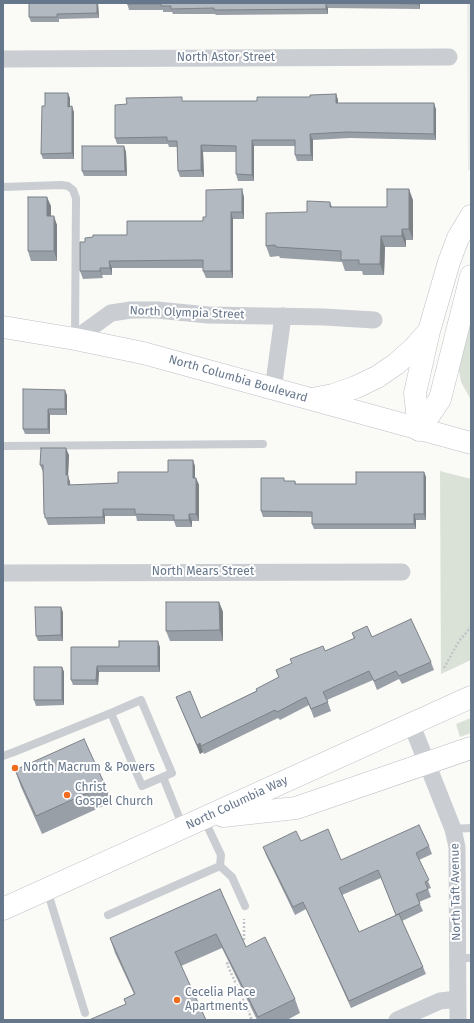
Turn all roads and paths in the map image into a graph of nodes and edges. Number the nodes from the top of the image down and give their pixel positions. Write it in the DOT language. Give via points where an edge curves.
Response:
graph roads {
  1 [pos="449,57"];
  2 [pos="3,59"];
  3 [pos="3,187"];
  4 [pos="471,216"];
  5 [pos="471,276"];
  6 [pos="283,316"];
  7 [pos="374,320"];
  8 [pos="3,327"];
  9 [pos="429,331"];
  10 [pos="75,339"];
  11 [pos="273,390"];
  12 [pos="311,400"];
  13 [pos="419,430"];
  14 [pos="471,443"];
  15 [pos="263,444"];
  16 [pos="3,446"];
  17 [pos="402,572"];
  18 [pos="3,573"];
  19 [pos="471,627"];
  20 [pos="444,668"];
  21 [pos="471,697"];
  22 [pos="111,713"];
  23 [pos="411,723"];
  24 [pos="471,748"];
  25 [pos="3,756"];
  26 [pos="427,763"];
  27 [pos="163,777"];
  28 [pos="204,819"];
  29 [pos="184,828"];
  30 [pos="471,828"];
  31 [pos="453,829"];
  32 [pos="220,866"];
  33 [pos="47,889"];
  34 [pos="245,906"];
  35 [pos="3,908"];
  36 [pos="108,915"];
  37 [pos="239,945"];
  38 [pos="231,958"];
  39 [pos="464,958"];
  40 [pos="458,999"];
  41 [pos="85,1013"];
  42 [pos="251,1020"];
  43 [pos="397,1020"];
  44 [pos="458,1020"];
  1 -- 2 [label="street, North Astor Street"];
  3 -- 10 [label="lane" via="61,185 73,190 76,198"];
  4 -- 9 [label="main road" via="458,238 449,262"];
  5 -- 13 [label="main road" via="440,399"];
  6 -- 7 [label="street, North Olympia Street"];
  6 -- 10 [label="street, North Olympia Street" via="131,310 111,313"];
  6 -- 11 [label="street"];
  8 -- 10 [label="main road, North Columbia Boulevard"];
  9 -- 12 [label="main road" via="396,364 376,377 356,388"];
  9 -- 13 [label="main road" via="415,393"];
  10 -- 11 [label="main road, North Columbia Boulevard" via="143,353"];
  11 -- 12 [label="main road, North Columbia Boulevard"];
  12 -- 13 [label="main road, North Columbia Boulevard"];
  13 -- 14 [label="main road, North Columbia Boulevard"];
  15 -- 16 [label="lane"];
  17 -- 18 [label="street, North Mears Street"];
  19 -- 20 [label="path" via="459,641"];
  21 -- 23 [label="main road, North Columbia Way"];
  22 -- 25 [label="lane"];
  22 -- 27 [label="lane" via="142,786"];
  22 -- 27 [label="lane" via="141,700 172,773"];
  23 -- 26 [label="street, North Taft Avenue"];
  23 -- 28 [label="main road, North Columbia Way"];
  24 -- 26 [label="main road"];
  26 -- 28 [label="main road" via="296,808"];
  26 -- 31 [label="street, North Taft Avenue"];
  27 -- 29 [label="lane"];
  28 -- 29 [label="main road, North Columbia Way"];
  28 -- 32 [label="lane" via="221,855"];
  29 -- 33 [label="main road, North Columbia Way"];
  30 -- 31 [label="lane"];
  31 -- 39 [label="street, North Taft Avenue" via="457,848"];
  32 -- 34 [label="lane" via="232,877"];
  32 -- 36 [label="lane"];
  33 -- 35 [label="main road, North Columbia Way"];
  33 -- 41 [label="lane"];
  34 -- 37 [label="path" via="244,939"];
  38 -- 42 [label="path" via="227,964"];
  39 -- 40 [label="street, North Taft Avenue"];
  40 -- 43 [label="street" via="440,1001"];
  40 -- 44 [label="street, North Taft Avenue"];
}
